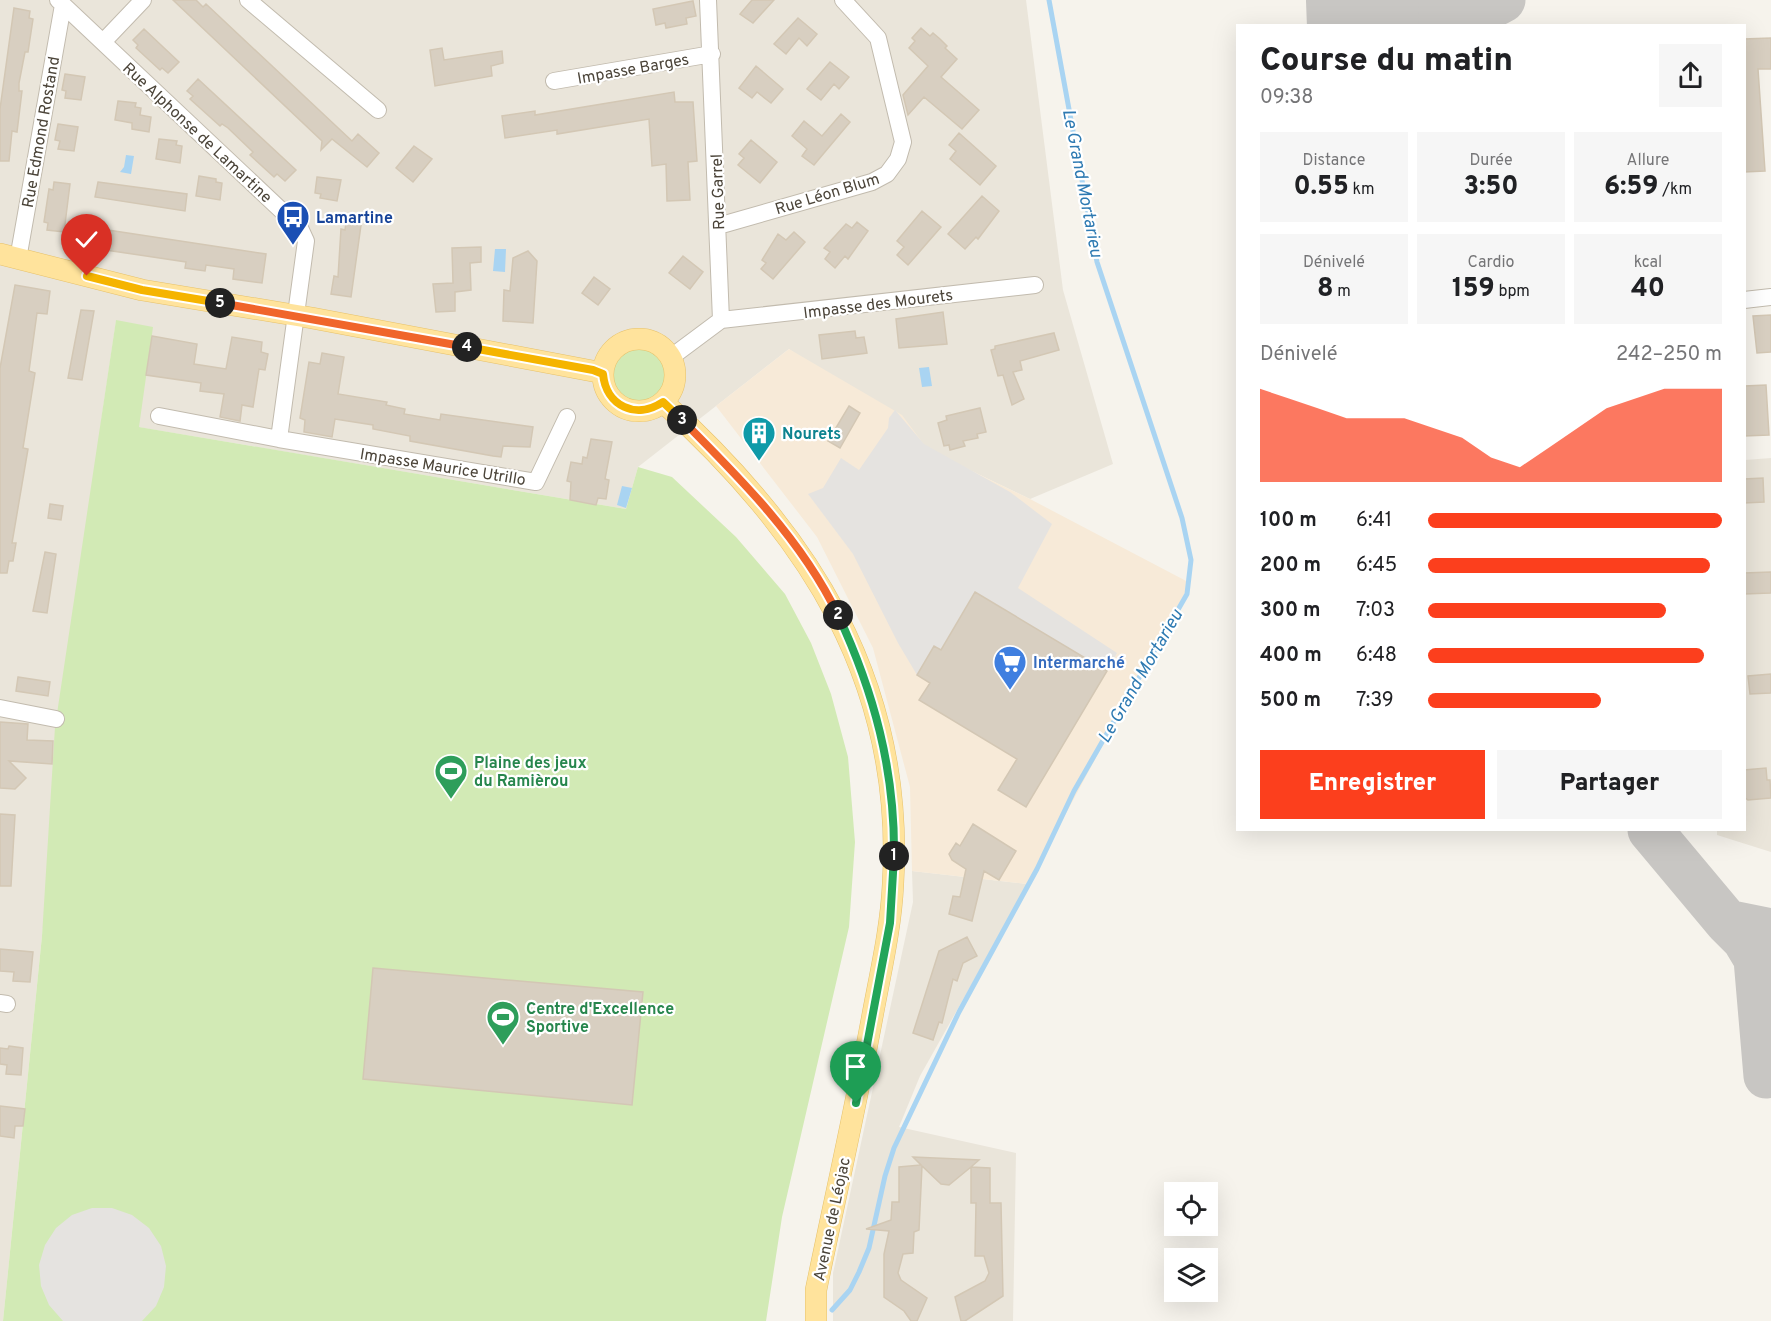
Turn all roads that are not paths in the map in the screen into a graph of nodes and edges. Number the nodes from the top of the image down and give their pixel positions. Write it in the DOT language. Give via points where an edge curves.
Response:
graph roads {
  1 [pos="143,0"];
  2 [pos="248,0"];
  3 [pos="708,0"];
  4 [pos="843,0"];
  5 [pos="60,3"];
  6 [pos="103,42"];
  7 [pos="712,54"];
  8 [pos="554,81"];
  9 [pos="378,110"];
  10 [pos="718,226"];
  11 [pos="9,256"];
  12 [pos="1035,285"];
  13 [pos="1771,297"];
  14 [pos="1746,300"];
  15 [pos="294,315"];
  16 [pos="721,320"];
  17 [pos="670,358"];
  18 [pos="603,374"];
  19 [pos="663,402"];
  20 [pos="159,416"];
  21 [pos="567,417"];
  22 [pos="279,439"];
  23 [pos="0,708"];
  24 [pos="56,719"];
  25 [pos="816,1321"];
  1 -- 6 [label="street"];
  2 -- 9 [label="street"];
  3 -- 7 [label="street, Rue Garrel"];
  4 -- 10 [label="street, Rue Léon Blum" via="878,38 903,142 898,159 887,174 872,182"];
  5 -- 6 [label="street, Rue Alphonse de Lamartine"];
  5 -- 11 [label="street, Rue Edmond Rostand"];
  6 -- 15 [label="street, Rue Alphonse de Lamartine" via="300,228 306,241"];
  7 -- 8 [label="street, Impasse Barges"];
  7 -- 10 [label="street, Rue Garrel"];
  10 -- 16 [label="street, Rue Garrel"];
  11 -- 15 [label="main road" via="142,290"];
  12 -- 16 [label="street, Impasse des Mourets"];
  13 -- 14 [label="street"];
  15 -- 18 [label="main road"];
  15 -- 22 [label="street"];
  16 -- 17 [label="street"];
  17 -- 18 [label="main road" via="653,342 630,340 611,352"];
  17 -- 19 [label="main road" via="674,381"];
  18 -- 19 [label="main road" via="608,394 624,408 644,411"];
  19 -- 25 [label="main road, Avenue de Léojac" via="769,513 813,571 861,664 883,740 894,839 890,923 816,1290"];
  20 -- 22 [label="street, Impasse Maurice Utrillo"];
  21 -- 22 [label="street, Impasse Maurice Utrillo" via="536,482"];
  23 -- 24 [label="street"];
}
